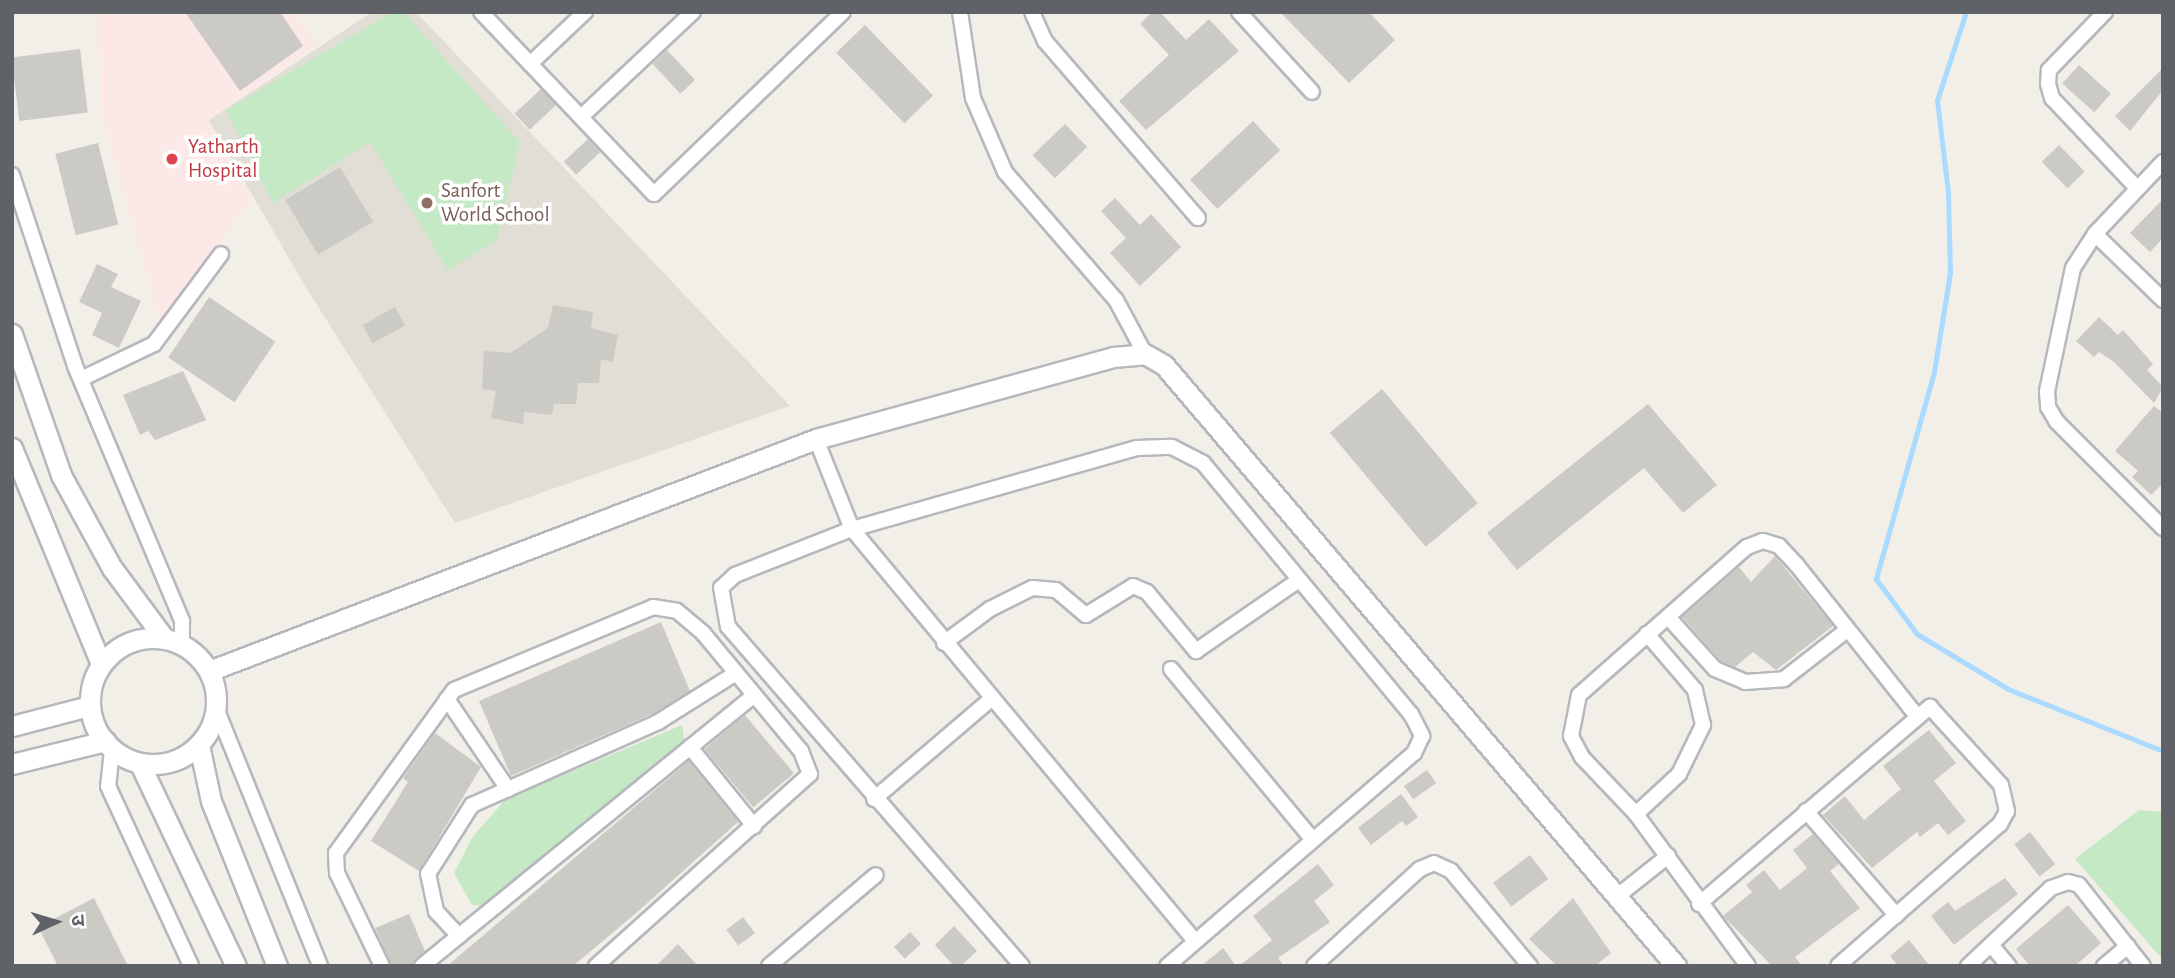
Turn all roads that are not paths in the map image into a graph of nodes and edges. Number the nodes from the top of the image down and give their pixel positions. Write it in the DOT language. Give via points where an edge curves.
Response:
graph roads {
  1 [pos="481,12"];
  2 [pos="585,12"];
  3 [pos="693,12"];
  4 [pos="844,12"];
  5 [pos="960,12"];
  6 [pos="1032,12"];
  7 [pos="1239,12"];
  8 [pos="2105,12"];
  9 [pos="530,64"];
  10 [pos="1312,92"];
  11 [pos="581,117"];
  12 [pos="2163,162"];
  13 [pos="12,175"];
  14 [pos="2136,187"];
  15 [pos="1198,218"];
  16 [pos="2095,234"];
  17 [pos="221,254"];
  18 [pos="2163,300"];
  19 [pos="12,334"];
  20 [pos="1145,354"];
  21 [pos="81,379"];
  22 [pos="816,439"];
  23 [pos="12,448"];
  24 [pos="2163,528"];
  25 [pos="852,529"];
  26 [pos="1300,580"];
  27 [pos="1668,617"];
  28 [pos="1847,631"];
  29 [pos="1647,634"];
  30 [pos="164,638"];
  31 [pos="944,643"];
  32 [pos="183,645"];
  33 [pos="101,664"];
  34 [pos="1171,670"];
  35 [pos="209,671"];
  36 [pos="736,673"];
  37 [pos="754,695"];
  38 [pos="447,699"];
  39 [pos="991,699"];
  40 [pos="89,706"];
  41 [pos="216,708"];
  42 [pos="1917,716"];
  43 [pos="12,726"];
  44 [pos="199,745"];
  45 [pos="108,746"];
  46 [pos="690,747"];
  47 [pos="12,764"];
  48 [pos="140,764"];
  49 [pos="508,789"];
  50 [pos="874,799"];
  51 [pos="1806,811"];
  52 [pos="1636,814"];
  53 [pos="754,826"];
  54 [pos="1312,839"];
  55 [pos="1668,856"];
  56 [pos="876,875"];
  57 [pos="1615,898"];
  58 [pos="1699,904"];
  59 [pos="1896,915"];
  60 [pos="459,936"];
  61 [pos="1195,941"];
  62 [pos="1992,946"];
  63 [pos="2127,946"];
  64 [pos="191,966"];
  65 [pos="236,966"];
  66 [pos="277,966"];
  67 [pos="320,966"];
  68 [pos="382,966"];
  69 [pos="422,966"];
  70 [pos="596,966"];
  71 [pos="769,966"];
  72 [pos="1022,966"];
  73 [pos="1167,966"];
  74 [pos="1314,966"];
  75 [pos="1530,966"];
  76 [pos="1676,966"];
  77 [pos="1748,966"];
  78 [pos="1838,966"];
  79 [pos="1968,966"];
  80 [pos="2009,966"];
  81 [pos="2104,966"];
  82 [pos="2143,966"];
  1 -- 9 [label="street"];
  2 -- 9 [label="street"];
  3 -- 11 [label="street"];
  4 -- 11 [label="street" via="653,194"];
  5 -- 20 [label="street" via="973,98 994,153 1116,300"];
  6 -- 15 [label="street" via="1045,41"];
  7 -- 10 [label="street"];
  8 -- 14 [label="street" via="2049,70 2048,83 2052,98"];
  9 -- 11 [label="street"];
  12 -- 14 [label="street"];
  13 -- 21 [label="street"];
  14 -- 16 [label="street"];
  16 -- 18 [label="street"];
  16 -- 24 [label="street" via="2064,290 2048,407"];
  17 -- 21 [label="street" via="154,344"];
  19 -- 30 [label="street" via="61,475 112,568"];
  20 -- 22 [label="street" via="1113,357"];
  20 -- 57 [label="street" via="1164,365"];
  21 -- 32 [label="street" via="182,621"];
  22 -- 25 [label="street"];
  22 -- 35 [label="street"];
  23 -- 33 [label="street"];
  25 -- 26 [label="street" via="1137,448 1172,447 1203,463"];
  25 -- 31 [label="street"];
  25 -- 50 [label="street" via="735,575 722,588 721,606 728,627"];
  26 -- 31 [label="street" via="1196,651 1147,592 1133,586 1086,615 1056,590 1032,588 990,609"];
  26 -- 54 [label="street" via="1411,714 1422,736 1414,753"];
  27 -- 28 [label="street" via="1715,669 1745,682 1784,679"];
  27 -- 28 [label="street" via="1747,547 1763,541 1779,546"];
  27 -- 29 [label="street"];
  28 -- 42 [label="street"];
  29 -- 52 [label="street" via="1695,690 1703,725 1679,774"];
  29 -- 52 [label="street" via="1579,695 1571,736 1583,757"];
  30 -- 32 [label="street"];
  30 -- 33 [label="street" via="140,638 118,648"];
  31 -- 39 [label="street"];
  32 -- 35 [label="street"];
  33 -- 40 [label="street"];
  34 -- 54 [label="street"];
  35 -- 41 [label="street"];
  36 -- 37 [label="street"];
  36 -- 38 [label="street" via="677,611 653,607 454,690"];
  36 -- 49 [label="street" via="658,722"];
  37 -- 46 [label="street"];
  37 -- 53 [label="street" via="801,751 810,774"];
  38 -- 49 [label="street"];
  38 -- 68 [label="street" via="335,853 337,873"];
  39 -- 50 [label="street"];
  39 -- 61 [label="street"];
  40 -- 43 [label="street"];
  40 -- 45 [label="street"];
  41 -- 44 [label="street"];
  41 -- 67 [label="street"];
  42 -- 51 [label="street"];
  42 -- 59 [label="street" via="1930,707 2001,785 2007,811 2000,824"];
  44 -- 48 [label="street" via="162,764"];
  44 -- 66 [label="street" via="211,801"];
  45 -- 47 [label="street"];
  45 -- 48 [label="street"];
  45 -- 64 [label="street" via="108,786"];
  46 -- 53 [label="street"];
  46 -- 60 [label="street"];
  48 -- 65 [label="street"];
  49 -- 60 [label="street" via="472,805 428,874 436,911"];
  50 -- 72 [label="street"];
  51 -- 58 [label="street"];
  51 -- 59 [label="street"];
  52 -- 55 [label="street"];
  53 -- 70 [label="street"];
  54 -- 61 [label="street"];
  55 -- 57 [label="street"];
  55 -- 58 [label="street"];
  56 -- 71 [label="street"];
  57 -- 76 [label="street"];
  58 -- 77 [label="street"];
  59 -- 78 [label="street"];
  60 -- 69 [label="street"];
  61 -- 73 [label="street"];
  62 -- 63 [label="street" via="2051,888 2068,882 2079,886"];
  62 -- 79 [label="street"];
  62 -- 80 [label="street"];
  63 -- 81 [label="street"];
  63 -- 82 [label="street"];
  74 -- 75 [label="street" via="1420,869 1434,863 1451,872"];
}
